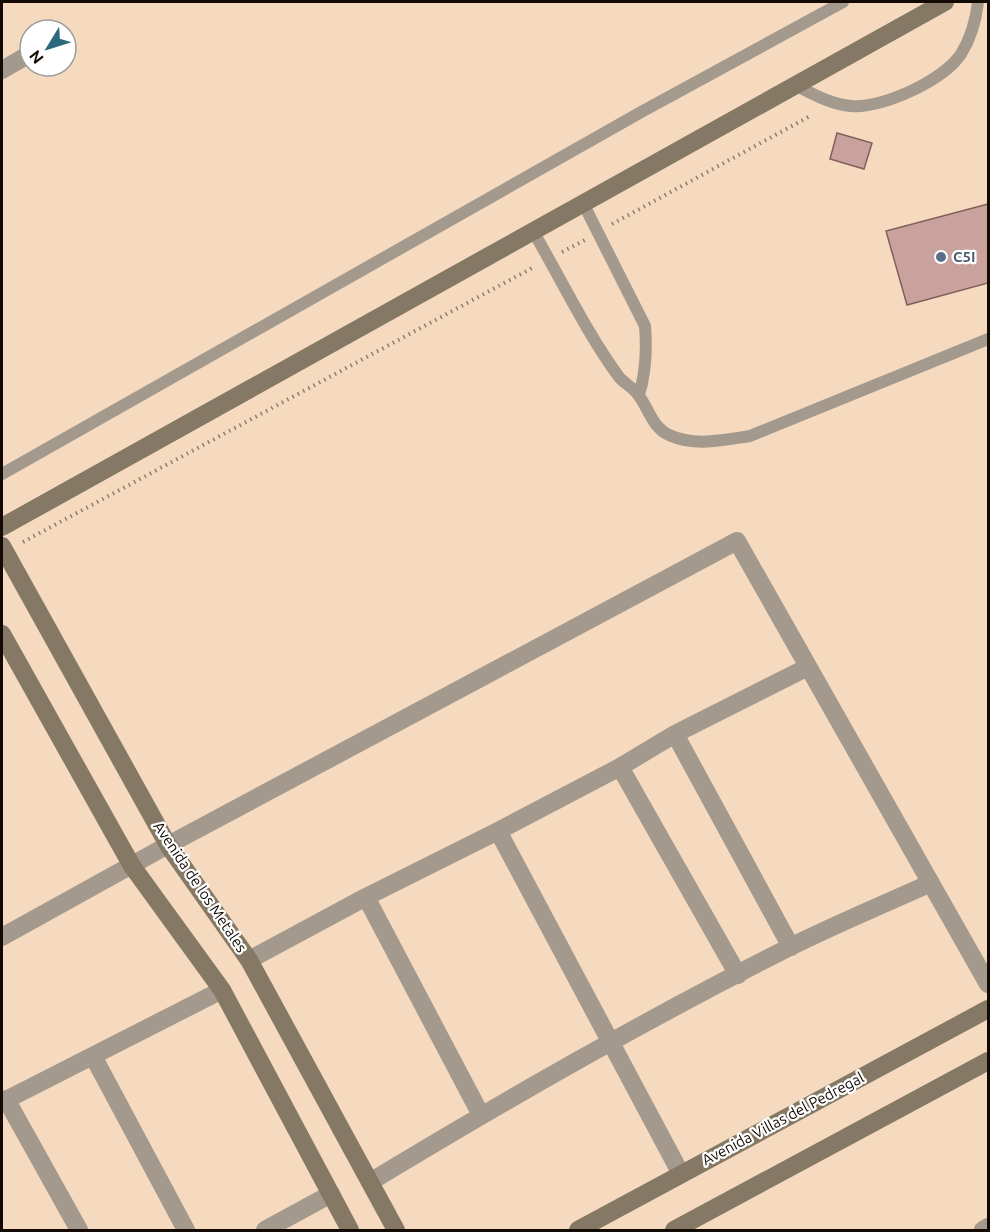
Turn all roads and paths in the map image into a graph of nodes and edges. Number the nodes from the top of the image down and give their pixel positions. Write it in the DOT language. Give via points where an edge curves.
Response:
graph roads {
  1 [pos="843,2"];
  2 [pos="945,2"];
  3 [pos="978,2"];
  4 [pos="18,61"];
  5 [pos="2,70"];
  6 [pos="795,85"];
  7 [pos="812,115"];
  8 [pos="583,203"];
  9 [pos="534,231"];
  10 [pos="598,232"];
  11 [pos="549,259"];
  12 [pos="988,339"];
  13 [pos="639,395"];
  14 [pos="2,474"];
  15 [pos="2,527"];
  16 [pos="3,549"];
  17 [pos="2,634"];
  18 [pos="808,667"];
  19 [pos="675,734"];
  20 [pos="620,766"];
  21 [pos="498,831"];
  22 [pos="168,845"];
  23 [pos="132,866"];
  24 [pos="931,883"];
  25 [pos="366,897"];
  26 [pos="2,937"];
  27 [pos="791,947"];
  28 [pos="249,960"];
  29 [pos="738,975"];
  30 [pos="988,984"];
  31 [pos="222,990"];
  32 [pos="988,1009"];
  33 [pos="611,1042"];
  34 [pos="93,1056"];
  35 [pos="988,1061"];
  36 [pos="4,1100"];
  37 [pos="481,1115"];
  38 [pos="681,1174"];
  39 [pos="370,1182"];
  40 [pos="331,1194"];
  41 [pos="988,1227"];
  42 [pos="79,1230"];
  43 [pos="186,1230"];
  44 [pos="265,1230"];
  45 [pos="350,1230"];
  46 [pos="396,1230"];
  47 [pos="578,1230"];
  48 [pos="674,1230"];
  49 [pos="982,1230"];
  1 -- 14 [label="lane"];
  2 -- 6 [label="street"];
  3 -- 6 [label="lane" via="972,32 960,56 940,74 903,95 852,106 829,102"];
  4 -- 5 [label="street"];
  6 -- 8 [label="street"];
  7 -- 10 [label="path"];
  8 -- 9 [label="street"];
  8 -- 10 [label="lane"];
  9 -- 11 [label="lane"];
  9 -- 15 [label="street"];
  10 -- 11 [label="path"];
  10 -- 13 [label="lane" via="645,326 644,377"];
  11 -- 13 [label="lane" via="603,352 621,379"];
  11 -- 16 [label="path"];
  12 -- 13 [label="lane" via="750,436 713,442 687,441 667,434 655,425"];
  16 -- 22 [label="street, Avenida de los Metales"];
  17 -- 23 [label="street"];
  18 -- 19 [label="street"];
  18 -- 22 [label="street" via="737,541"];
  18 -- 24 [label="street"];
  19 -- 20 [label="street"];
  19 -- 27 [label="street"];
  20 -- 21 [label="street"];
  20 -- 29 [label="street"];
  21 -- 25 [label="street"];
  21 -- 33 [label="street"];
  22 -- 23 [label="street"];
  22 -- 28 [label="street, Avenida de los Metales"];
  23 -- 26 [label="street"];
  23 -- 31 [label="street"];
  24 -- 27 [label="street"];
  24 -- 30 [label="street"];
  25 -- 28 [label="street"];
  25 -- 37 [label="street"];
  27 -- 29 [label="street"];
  28 -- 39 [label="street, Avenida de los Metales"];
  29 -- 33 [label="street"];
  31 -- 34 [label="street"];
  31 -- 40 [label="street"];
  32 -- 38 [label="street, Avenida Villas del Pedregal"];
  33 -- 37 [label="street"];
  33 -- 38 [label="street"];
  34 -- 36 [label="street"];
  34 -- 43 [label="street"];
  35 -- 48 [label="street"];
  36 -- 42 [label="street"];
  37 -- 39 [label="street"];
  38 -- 47 [label="street, Avenida Villas del Pedregal"];
  39 -- 46 [label="street, Avenida de los Metales"];
  40 -- 44 [label="street"];
  40 -- 45 [label="street"];
  41 -- 49 [label="street"];
}
